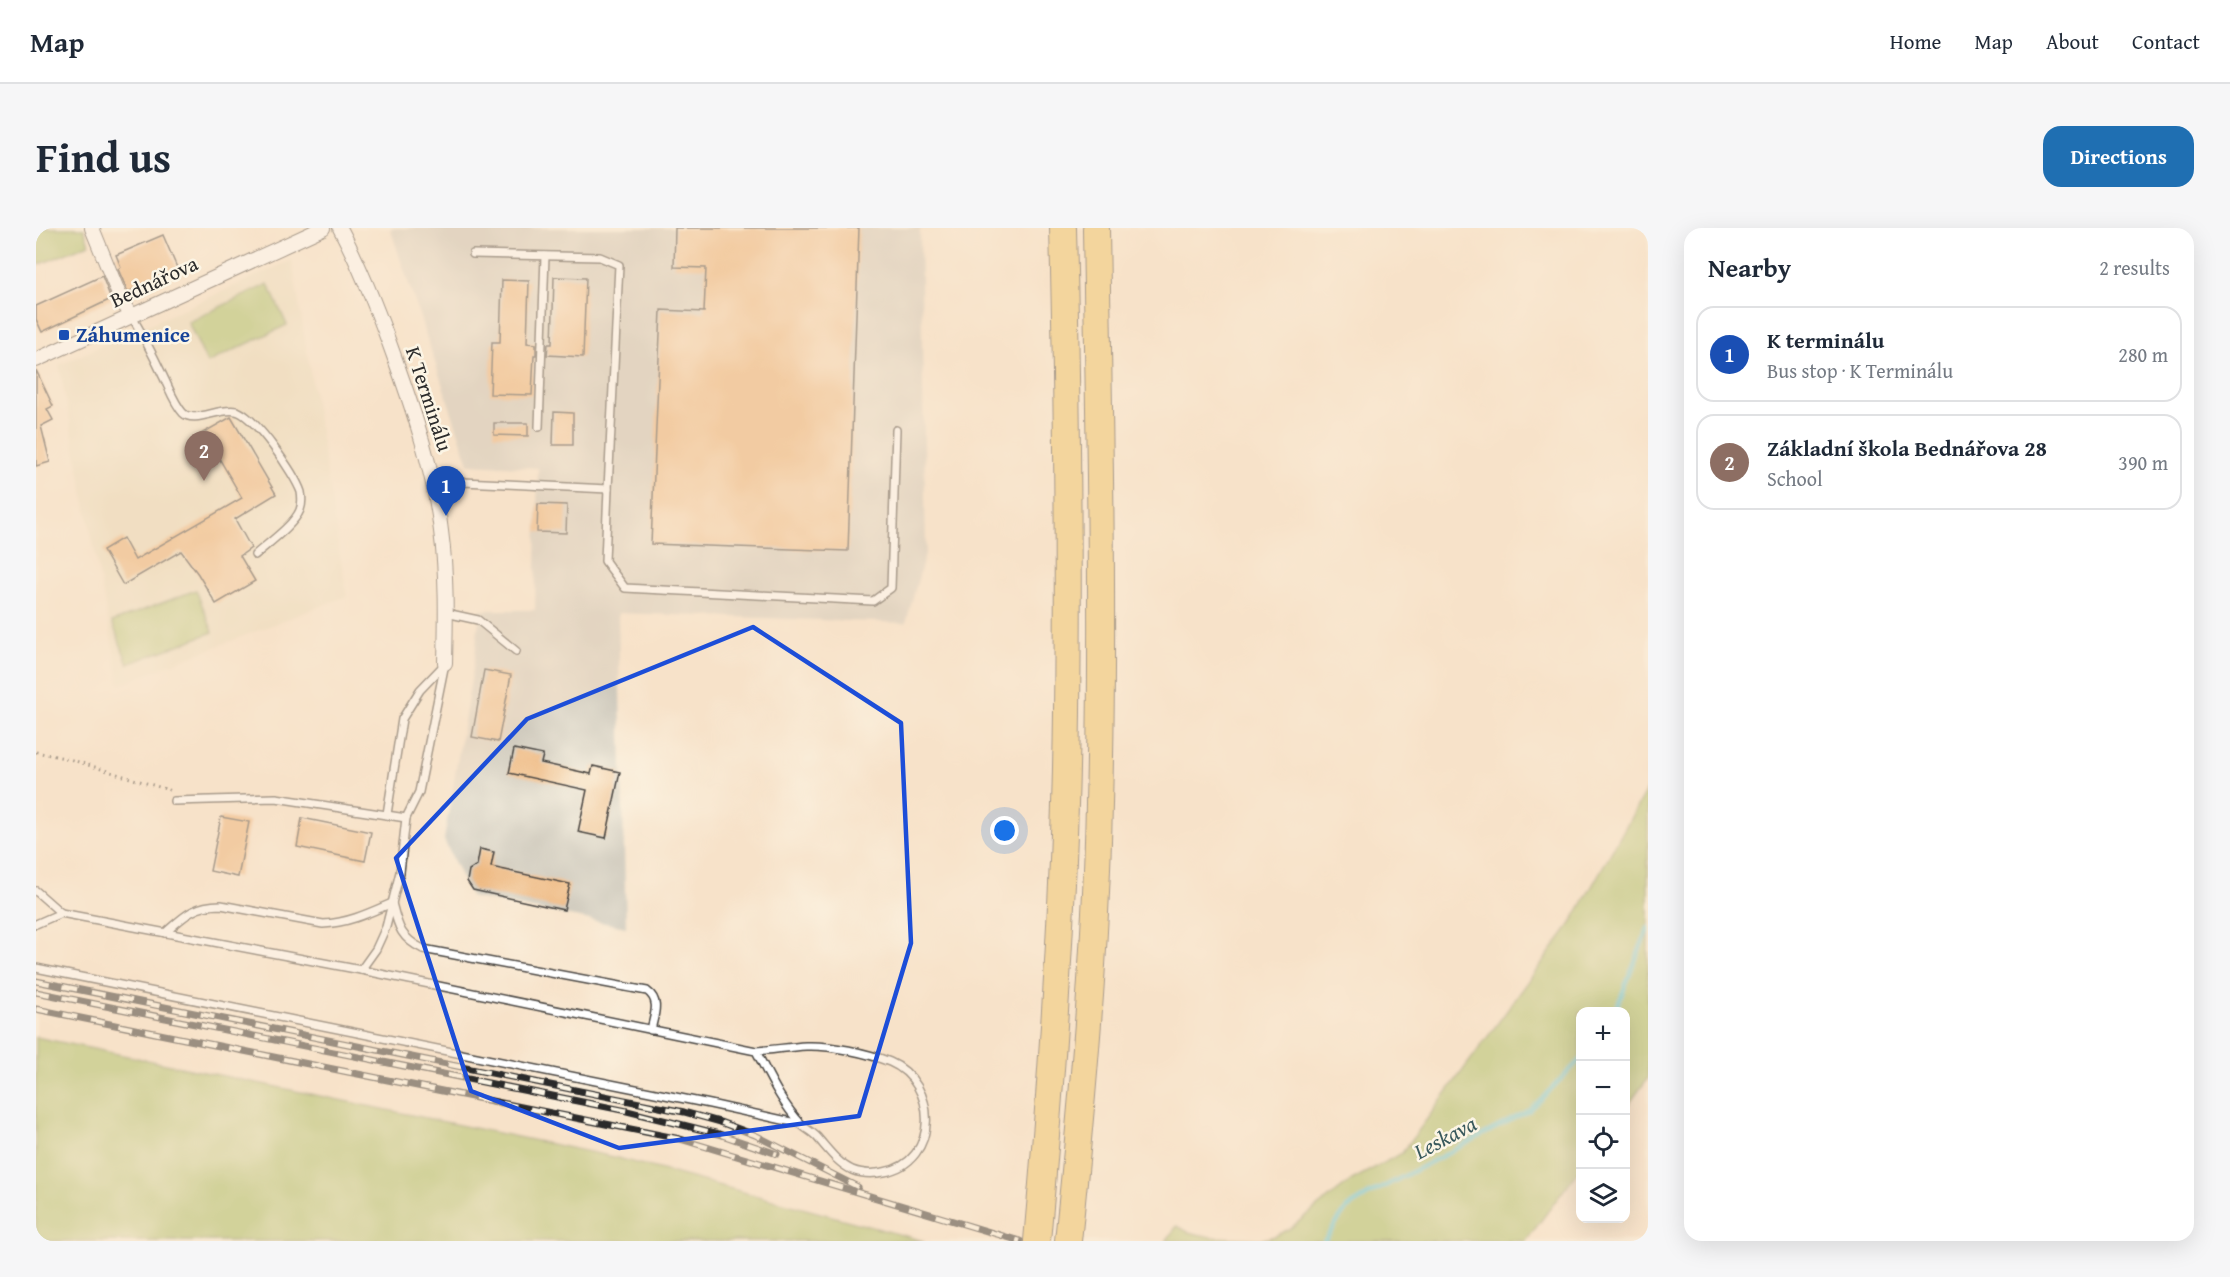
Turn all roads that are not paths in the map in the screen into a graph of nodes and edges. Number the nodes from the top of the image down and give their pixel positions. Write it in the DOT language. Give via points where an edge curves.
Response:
graph roads {
  1 [pos="92,228"];
  2 [pos="323,228"];
  3 [pos="340,228"];
  4 [pos="1064,228"];
  5 [pos="1096,228"];
  6 [pos="473,254"];
  7 [pos="545,256"];
  8 [pos="131,315"];
  9 [pos="36,360"];
  10 [pos="539,427"];
  11 [pos="896,430"];
  12 [pos="434,486"];
  13 [pos="608,489"];
  14 [pos="255,555"];
  15 [pos="446,613"];
  16 [pos="516,651"];
  17 [pos="445,663"];
  18 [pos="174,801"];
  19 [pos="387,814"];
  20 [pos="406,818"];
  21 [pos="36,891"];
  22 [pos="392,903"];
  23 [pos="61,913"];
  24 [pos="36,924"];
  25 [pos="165,933"];
  26 [pos="36,968"];
  27 [pos="361,970"];
  28 [pos="651,1030"];
  29 [pos="756,1051"];
  30 [pos="801,1124"];
  31 [pos="1037,1241"];
  32 [pos="1068,1241"];
  1 -- 8 [label="street"];
  2 -- 8 [label="street, Bednářova"];
  3 -- 12 [label="street, K Terminálu" via="379,316 415,413"];
  4 -- 31 [label="highway" via="1067,712 1050,1104"];
  5 -- 32 [label="highway" via="1101,724 1094,920"];
  6 -- 7 [label="lane"];
  7 -- 10 [label="lane"];
  7 -- 13 [label="lane" via="600,257 619,265"];
  8 -- 9 [label="street, Bednářova"];
  8 -- 14 [label="lane" via="184,413 198,417 229,410 247,415 298,487 302,500 299,513"];
  11 -- 13 [label="lane" via="891,588 873,601 625,588 605,561"];
  12 -- 13 [label="lane" via="464,482"];
  12 -- 15 [label="street, K Terminálu" via="442,531"];
  15 -- 16 [label="lane" via="478,620"];
  15 -- 17 [label="street, K Terminálu"];
  17 -- 19 [label="lane" via="420,690 402,719"];
  17 -- 20 [label="lane" via="419,792"];
  18 -- 19 [label="lane" via="276,798"];
  19 -- 20 [label="lane"];
  20 -- 22 [label="lane"];
  21 -- 23 [label="lane"];
  22 -- 25 [label="lane" via="354,919 323,924 208,905 196,908"];
  22 -- 27 [label="lane" via="376,949"];
  22 -- 28 [label="lane" via="403,935 423,949 646,991 656,1004"];
  23 -- 24 [label="lane"];
  23 -- 25 [label="lane"];
  25 -- 27 [label="lane"];
  26 -- 30 [label="lane"];
  27 -- 28 [label="lane"];
  28 -- 29 [label="lane"];
  29 -- 30 [label="lane"];
  29 -- 30 [label="lane" via="822,1047 892,1063 915,1082 926,1106 922,1144 915,1155 893,1170 856,1172"];
}
